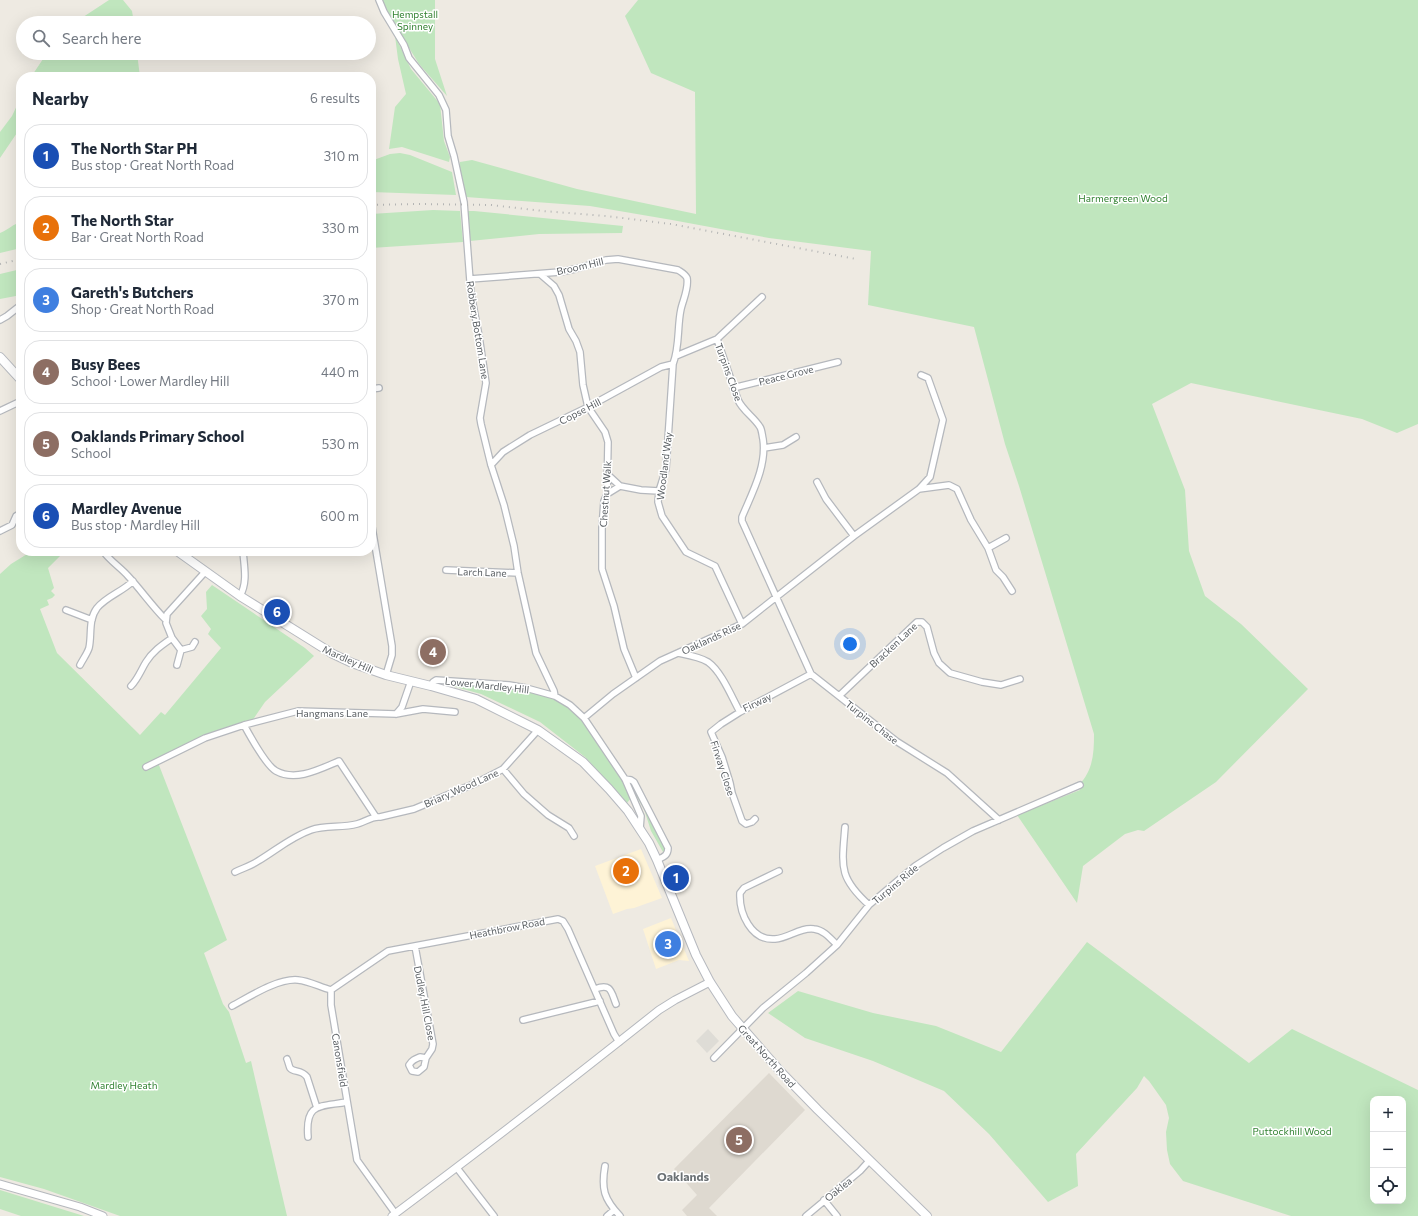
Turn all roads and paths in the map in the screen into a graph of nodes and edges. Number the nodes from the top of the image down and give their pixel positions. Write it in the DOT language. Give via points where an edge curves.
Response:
graph roads {
  1 [pos="379,0"];
  2 [pos="540,274"];
  3 [pos="686,278"];
  4 [pos="470,279"];
  5 [pos="762,297"];
  6 [pos="16,310"];
  7 [pos="0,320"];
  8 [pos="717,339"];
  9 [pos="676,356"];
  10 [pos="0,357"];
  11 [pos="838,362"];
  12 [pos="673,364"];
  13 [pos="16,375"];
  14 [pos="921,375"];
  15 [pos="376,388"];
  16 [pos="379,388"];
  17 [pos="733,388"];
  18 [pos="16,403"];
  19 [pos="588,407"];
  20 [pos="0,411"];
  21 [pos="796,438"];
  22 [pos="764,448"];
  23 [pos="491,465"];
  24 [pos="607,474"];
  25 [pos="817,482"];
  26 [pos="620,486"];
  27 [pos="919,489"];
  28 [pos="659,491"];
  29 [pos="607,494"];
  30 [pos="16,516"];
  31 [pos="0,532"];
  32 [pos="854,536"];
  33 [pos="1006,538"];
  34 [pos="988,548"];
  35 [pos="376,551"];
  36 [pos="108,556"];
  37 [pos="184,556"];
  38 [pos="243,556"];
  39 [pos="446,570"];
  40 [pos="205,572"];
  41 [pos="518,573"];
  42 [pos="133,582"];
  43 [pos="1012,591"];
  44 [pos="240,596"];
  45 [pos="776,598"];
  46 [pos="66,610"];
  47 [pos="165,619"];
  48 [pos="92,620"];
  49 [pos="742,624"];
  50 [pos="172,638"];
  51 [pos="195,642"];
  52 [pos="181,650"];
  53 [pos="678,653"];
  54 [pos="80,665"];
  55 [pos="177,665"];
  56 [pos="811,674"];
  57 [pos="386,675"];
  58 [pos="636,678"];
  59 [pos="1020,679"];
  60 [pos="411,682"];
  61 [pos="131,686"];
  62 [pos="431,686"];
  63 [pos="555,696"];
  64 [pos="839,696"];
  65 [pos="455,712"];
  66 [pos="740,712"];
  67 [pos="396,714"];
  68 [pos="584,718"];
  69 [pos="244,725"];
  70 [pos="538,730"];
  71 [pos="146,766"];
  72 [pos="503,769"];
  73 [pos="624,779"];
  74 [pos="1080,785"];
  75 [pos="635,804"];
  76 [pos="628,811"];
  77 [pos="376,817"];
  78 [pos="755,819"];
  79 [pos="999,820"];
  80 [pos="845,827"];
  81 [pos="640,829"];
  82 [pos="574,836"];
  83 [pos="657,860"];
  84 [pos="779,871"];
  85 [pos="235,872"];
  86 [pos="869,905"];
  87 [pos="837,945"];
  88 [pos="415,946"];
  89 [pos="710,982"];
  90 [pos="595,989"];
  91 [pos="331,990"];
  92 [pos="600,1001"];
  93 [pos="616,1004"];
  94 [pos="232,1006"];
  95 [pos="523,1020"];
  96 [pos="742,1029"];
  97 [pos="619,1042"];
  98 [pos="426,1058"];
  99 [pos="714,1058"];
  100 [pos="287,1059"];
  101 [pos="347,1102"];
  102 [pos="317,1108"];
  103 [pos="308,1137"];
  104 [pos="869,1161"];
  105 [pos="606,1166"];
  106 [pos="457,1168"];
  107 [pos="0,1184"];
  108 [pos="824,1200"];
  109 [pos="614,1210"];
  110 [pos="393,1215"];
  111 [pos="103,1216"];
  112 [pos="494,1216"];
  113 [pos="607,1216"];
  114 [pos="620,1216"];
  115 [pos="806,1216"];
  116 [pos="837,1216"];
  117 [pos="927,1216"];
  1 -- 4 [label="street, Robbery Bottom Lane" via="409,58 440,95 446,110 448,136 464,202"];
  2 -- 3 [label="street, Broom Hill" via="618,259 678,270"];
  2 -- 4 [label="street, Broom Hill"];
  2 -- 19 [label="street, Chestnut Walk" via="556,289 569,329 580,352"];
  3 -- 9 [label="street, Woodland Way"];
  4 -- 23 [label="street, Robbery Bottom Lane" via="486,383 480,418"];
  5 -- 8 [label="street"];
  6 -- 7 [label="street"];
  8 -- 9 [label="street, Turpins Close"];
  8 -- 17 [label="street, Turpins Close"];
  9 -- 12 [label="street, Woodland Way"];
  10 -- 13 [label="main road"];
  11 -- 17 [label="street, Peace Grove"];
  12 -- 19 [label="street, Copse Hill" via="661,367"];
  12 -- 28 [label="street, Woodland Way" via="666,469"];
  14 -- 27 [label="street" via="928,378 943,420 930,477"];
  15 -- 16 [label="street"];
  17 -- 22 [label="street, Turpins Close" via="741,407 761,428"];
  18 -- 20 [label="street"];
  19 -- 23 [label="street, Copse Hill" via="530,435 503,452"];
  19 -- 24 [label="street, Chestnut Walk" via="605,432 608,442"];
  21 -- 22 [label="street"];
  22 -- 45 [label="street, Turpins Close" via="757,481 742,516 744,527"];
  23 -- 41 [label="street, Robbery Bottom Lane" via="504,505"];
  24 -- 26 [label="street"];
  24 -- 29 [label="street, Chestnut Walk"];
  25 -- 32 [label="street" via="826,499"];
  26 -- 28 [label="street"];
  26 -- 29 [label="street"];
  27 -- 32 [label="street, Oaklands Rise"];
  27 -- 34 [label="street, Oaklands Rise" via="949,485 957,490"];
  28 -- 49 [label="street, Woodland Way" via="658,502 662,516 686,552 715,566"];
  29 -- 58 [label="street, Chestnut Walk" via="602,528 602,569 624,649"];
  30 -- 31 [label="street" via="12,525"];
  32 -- 45 [label="street, Oaklands Rise"];
  33 -- 34 [label="street"];
  34 -- 43 [label="street, Oaklands Rise" via="996,570"];
  35 -- 57 [label="street" via="392,646"];
  36 -- 42 [label="street"];
  37 -- 40 [label="main road, Mardley Hill"];
  38 -- 44 [label="street" via="245,581"];
  39 -- 41 [label="street, Larch Lane"];
  40 -- 44 [label="main road, Mardley Hill"];
  40 -- 47 [label="street"];
  41 -- 63 [label="street, Robbery Bottom Lane" via="536,653"];
  42 -- 47 [label="street"];
  42 -- 48 [label="street" via="102,603"];
  44 -- 57 [label="main road, Mardley Hill" via="334,654"];
  45 -- 49 [label="street, Oaklands Rise"];
  45 -- 56 [label="street, Turpins Chase"];
  46 -- 48 [label="street"];
  47 -- 50 [label="street"];
  48 -- 54 [label="street" via="89,648"];
  49 -- 53 [label="street, Oaklands Rise"];
  50 -- 52 [label="street"];
  50 -- 61 [label="street" via="156,649"];
  51 -- 52 [label="street" via="192,647"];
  52 -- 55 [label="street"];
  53 -- 58 [label="street, Oaklands Rise"];
  53 -- 66 [label="street, Firway" via="708,663 722,680"];
  56 -- 64 [label="street, Turpins Chase"];
  56 -- 66 [label="street, Firway"];
  57 -- 60 [label="main road, Mardley Hill"];
  58 -- 68 [label="street, Oaklands Rise"];
  59 -- 64 [label="street, Bracken Lane" via="1000,685 950,673 939,663 934,653 927,627 922,622 917,622"];
  60 -- 62 [label="main road, Mardley Hill"];
  60 -- 67 [label="street" via="402,707"];
  62 -- 63 [label="street, Lower Mardley Hill" via="434,680 509,685"];
  62 -- 70 [label="main road, Mardley Hill" via="476,699"];
  63 -- 68 [label="street, Lower Mardley Hill"];
  64 -- 79 [label="street, Turpins Chase" via="896,741 947,773"];
  65 -- 67 [label="street, Hangmans Lane" via="423,709"];
  66 -- 78 [label="street, Firway Close" via="711,732 722,757 742,821 746,824"];
  67 -- 69 [label="street, Hangmans Lane" via="298,712"];
  68 -- 73 [label="street, Lower Mardley Hill"];
  69 -- 71 [label="street, Hangmans Lane" via="205,738"];
  69 -- 77 [label="street" via="258,750 275,771 296,775 313,772 339,761"];
  70 -- 72 [label="street, Briary Wood Lane"];
  70 -- 76 [label="main road, Great North Road" via="583,762"];
  72 -- 77 [label="street, Briary Wood Lane" via="414,809"];
  72 -- 82 [label="street" via="524,794 548,815 570,828"];
  73 -- 75 [label="street, Lower Mardley Hill"];
  73 -- 83 [label="street, Lower Mardley Hill" via="634,782 668,848 666,855"];
  74 -- 79 [label="street, Turpins Ride"];
  75 -- 76 [label="street"];
  75 -- 81 [label="street, Lower Mardley Hill" via="642,819"];
  76 -- 81 [label="main road, Great North Road"];
  77 -- 85 [label="street, Briary Wood Lane" via="358,824 306,832"];
  79 -- 86 [label="street, Turpins Ride" via="973,831 915,866"];
  80 -- 86 [label="street" via="844,871 854,891"];
  81 -- 83 [label="main road, Great North Road"];
  83 -- 89 [label="main road, Great North Road" via="696,955"];
  84 -- 87 [label="street" via="744,888 740,893 742,911 749,925 765,938 776,939 799,931 815,929 823,932"];
  86 -- 87 [label="street, Turpins Ride"];
  87 -- 96 [label="street, Turpins Ride"];
  88 -- 90 [label="street, Heathbrow Road" via="558,919 563,921 568,929"];
  88 -- 91 [label="street" via="388,951"];
  88 -- 98 [label="street, Dudley Hill Close" via="433,1044"];
  89 -- 96 [label="main road, Great North Road"];
  89 -- 97 [label="street" via="659,1010"];
  90 -- 92 [label="street, Heathbrow Road"];
  90 -- 93 [label="street" via="608,987"];
  91 -- 94 [label="street" via="292,980 269,987"];
  91 -- 101 [label="street, Canonsfield" via="331,1005"];
  92 -- 95 [label="street"];
  92 -- 97 [label="street, Heathbrow Road"];
  96 -- 99 [label="street, Turpins Ride"];
  96 -- 104 [label="main road, Great North Road"];
  97 -- 106 [label="street"];
  100 -- 102 [label="street" via="290,1068 304,1073 307,1077"];
  101 -- 102 [label="street"];
  101 -- 110 [label="street, Canonsfield" via="357,1160"];
  102 -- 103 [label="street" via="312,1110 308,1120"];
  104 -- 108 [label="street, Oaklea"];
  104 -- 117 [label="main road, Great North Road"];
  105 -- 109 [label="street" via="604,1193"];
  106 -- 110 [label="street"];
  106 -- 112 [label="street"];
  107 -- 111 [label="street"];
  108 -- 115 [label="street, Oaklea"];
  108 -- 116 [label="street"];
  109 -- 113 [label="street"];
  109 -- 114 [label="street"];
}
